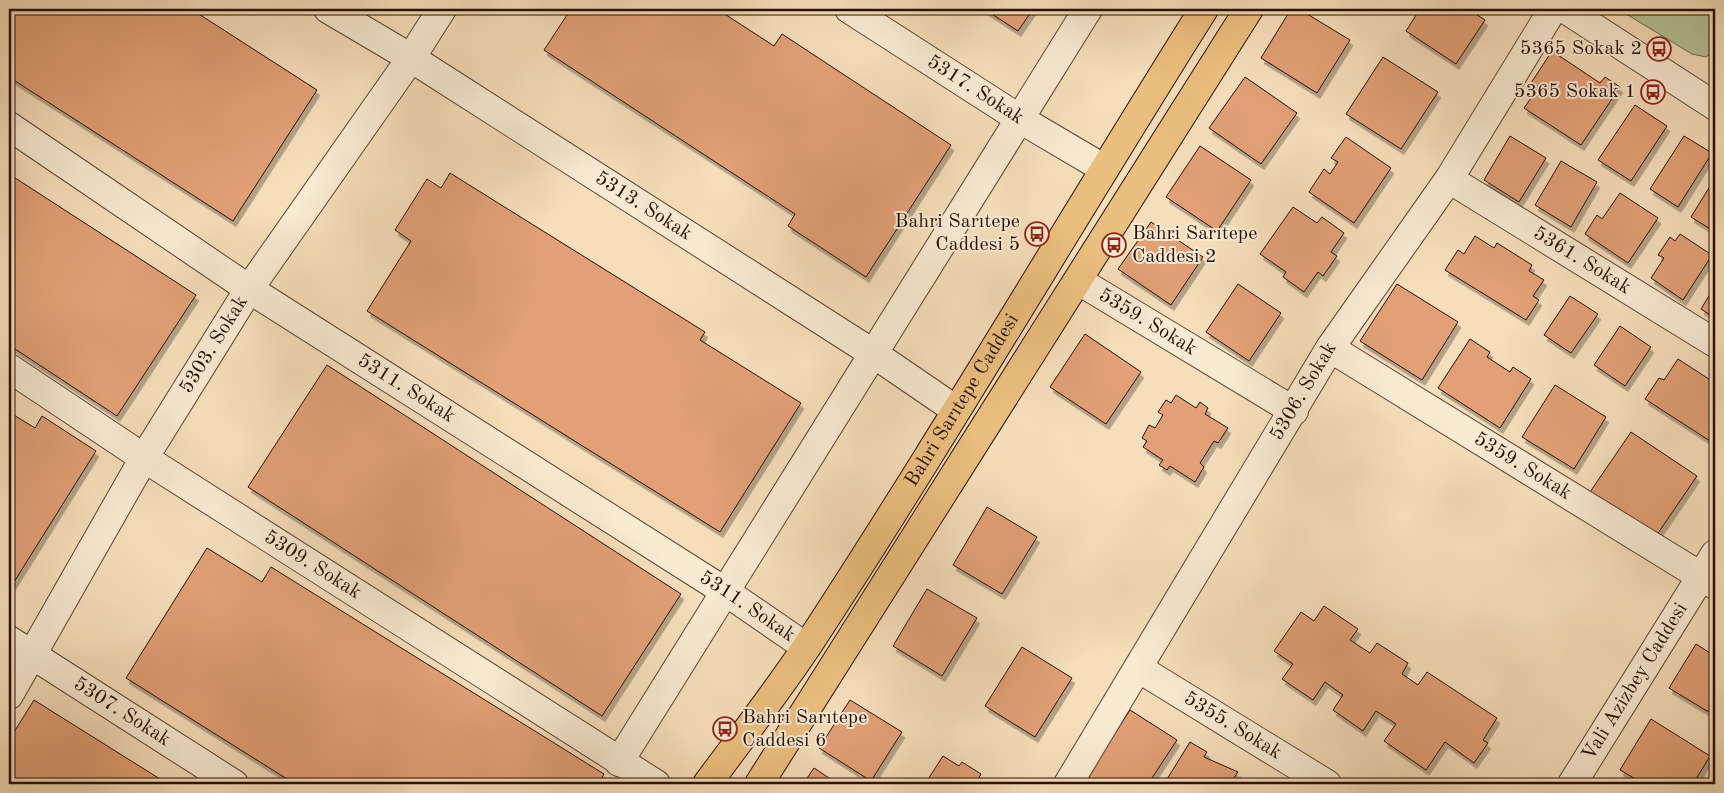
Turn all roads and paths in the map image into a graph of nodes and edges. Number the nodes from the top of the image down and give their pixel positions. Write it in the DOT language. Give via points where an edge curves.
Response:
graph roads {
  1 [pos="328,9"];
  2 [pos="442,9"];
  3 [pos="849,9"];
  4 [pos="1088,9"];
  5 [pos="1204,9"];
  6 [pos="1249,9"];
  7 [pos="1552,9"];
  8 [pos="1565,9"];
  9 [pos="411,58"];
  10 [pos="1712,96"];
  11 [pos="1020,118"];
  12 [pos="9,126"];
  13 [pos="1104,168"];
  14 [pos="1449,179"];
  15 [pos="1079,281"];
  16 [pos="249,289"];
  17 [pos="1715,343"];
  18 [pos="1330,348"];
  19 [pos="874,354"];
  20 [pos="9,368"];
  21 [pos="956,410"];
  22 [pos="1294,411"];
  23 [pos="144,458"];
  24 [pos="1711,572"];
  25 [pos="726,592"];
  26 [pos="9,640"];
  27 [pos="806,647"];
  28 [pos="32,655"];
  29 [pos="1138,668"];
  30 [pos="9,695"];
  31 [pos="619,762"];
  32 [pos="234,784"];
  33 [pos="656,784"];
  34 [pos="708,784"];
  35 [pos="759,784"];
  36 [pos="1068,784"];
  37 [pos="1327,784"];
  38 [pos="1572,784"];
  1 -- 9 [label="street, 5313. Sokak"];
  2 -- 9 [label="street, 5303. Sokak"];
  3 -- 11 [label="street, 5317. Sokak"];
  4 -- 11 [label="street"];
  5 -- 13 [label="main road, Bahri Sarıtepe Caddesi"];
  6 -- 15 [label="main road, Bahri Sarıtepe Caddesi"];
  7 -- 14 [label="street, 5306. Sokak"];
  8 -- 10 [label="street"];
  9 -- 16 [label="street, 5303. Sokak"];
  9 -- 19 [label="street, 5313. Sokak"];
  11 -- 13 [label="street, 5317. Sokak"];
  11 -- 19 [label="street"];
  12 -- 16 [label="street, 5311. Sokak"];
  13 -- 21 [label="main road, Bahri Sarıtepe Caddesi"];
  14 -- 17 [label="street, 5361. Sokak"];
  14 -- 18 [label="street, 5306. Sokak"];
  15 -- 22 [label="street, 5359. Sokak"];
  15 -- 35 [label="main road, Bahri Sarıtepe Caddesi"];
  16 -- 23 [label="street, 5303. Sokak"];
  16 -- 25 [label="street, 5311. Sokak"];
  18 -- 22 [label="street, 5306. Sokak"];
  18 -- 24 [label="street, 5359. Sokak"];
  19 -- 21 [label="street, 5313. Sokak"];
  19 -- 25 [label="street"];
  20 -- 23 [label="street, 5309. Sokak"];
  21 -- 27 [label="main road, Bahri Sarıtepe Caddesi"];
  22 -- 29 [label="street, 5306. Sokak"];
  23 -- 28 [label="street, 5303. Sokak"];
  23 -- 31 [label="street, 5309. Sokak"];
  24 -- 38 [label="street, Vali Azizbey Caddesi"];
  25 -- 27 [label="street, 5311. Sokak"];
  25 -- 31 [label="street"];
  26 -- 28 [label="street, 5307. Sokak"];
  27 -- 34 [label="main road, Bahri Sarıtepe Caddesi"];
  28 -- 30 [label="street, 5303. Sokak"];
  28 -- 32 [label="street, 5307. Sokak"];
  29 -- 36 [label="street, 5306. Sokak"];
  29 -- 37 [label="street, 5355. Sokak"];
  31 -- 33 [label="street, 5309. Sokak"];
}
